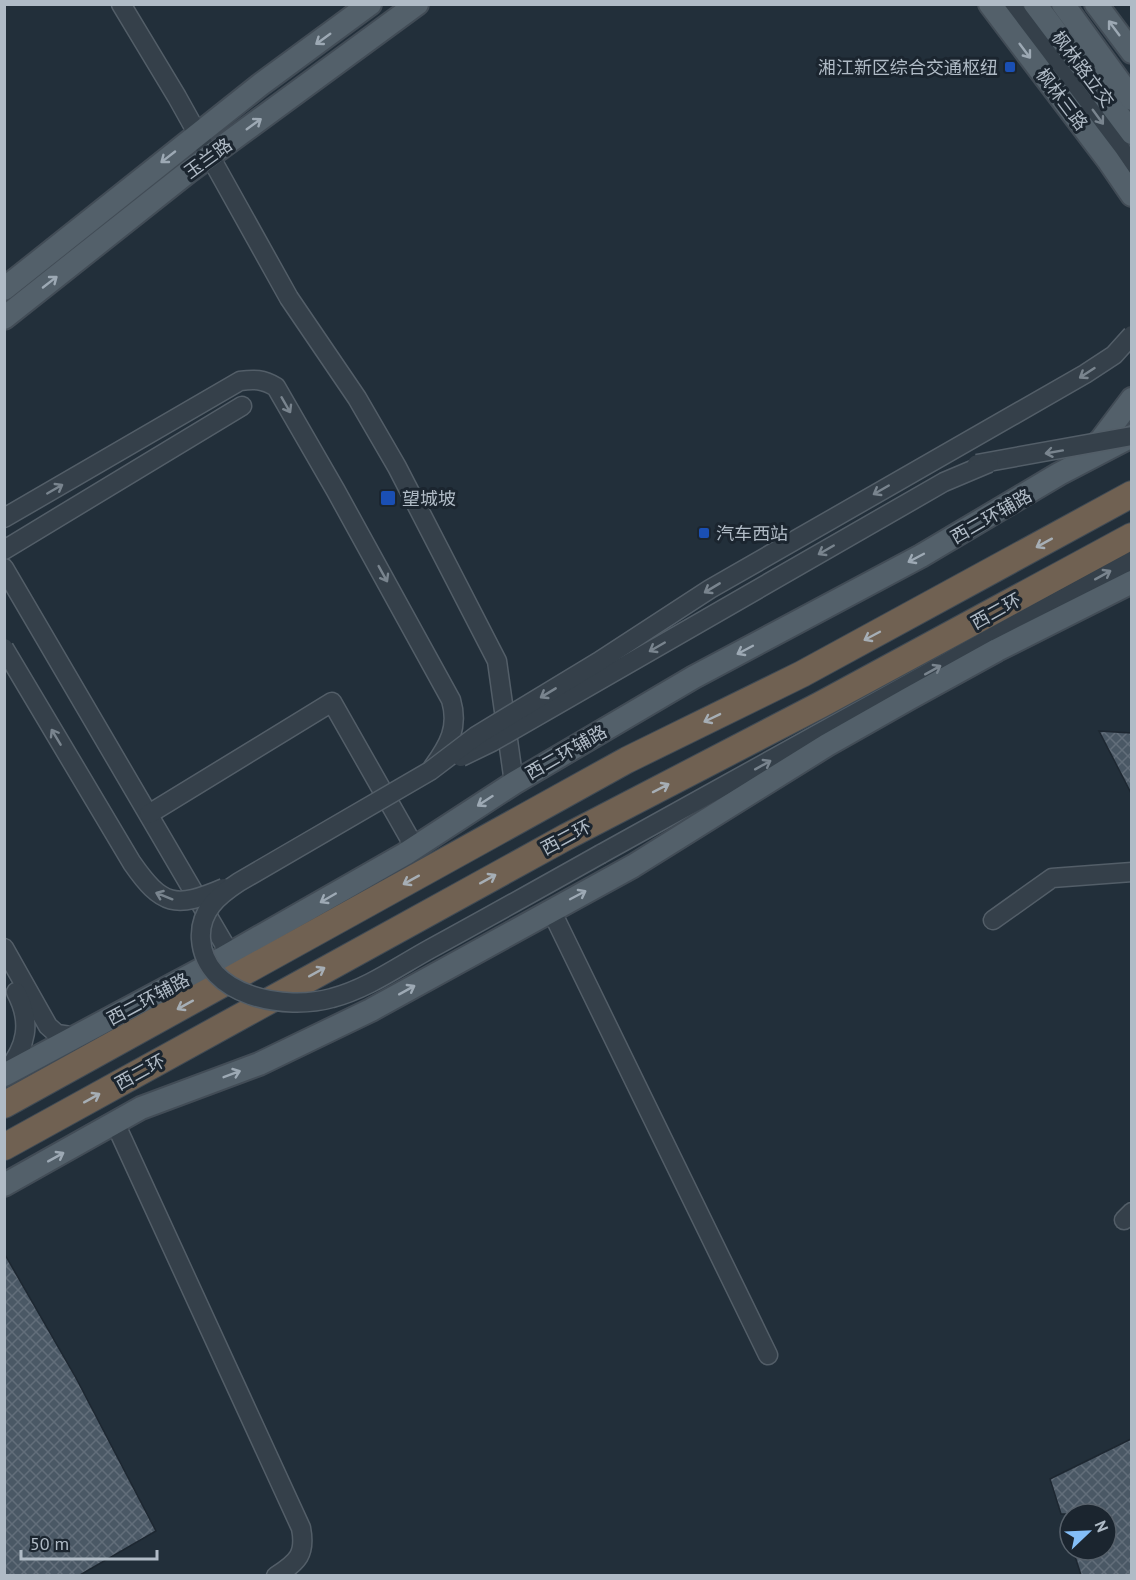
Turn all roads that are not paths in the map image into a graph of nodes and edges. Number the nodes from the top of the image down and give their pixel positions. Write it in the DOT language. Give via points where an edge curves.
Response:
graph roads {
  1 [pos="122,4"];
  2 [pos="370,4"];
  3 [pos="417,4"];
  4 [pos="990,4"];
  5 [pos="1010,4"];
  6 [pos="1035,4"];
  7 [pos="1063,4"];
  8 [pos="1096,4"];
  9 [pos="1131,52"];
  10 [pos="1131,99"];
  11 [pos="1131,133"];
  12 [pos="198,134"];
  13 [pos="210,156"];
  14 [pos="1108,160"];
  15 [pos="1131,165"];
  16 [pos="1131,195"];
  17 [pos="1131,214"];
  18 [pos="4,289"];
  19 [pos="4,318"];
  20 [pos="1131,335"];
  21 [pos="1131,399"];
  22 [pos="242,406"];
  23 [pos="1131,436"];
  24 [pos="989,463"];
  25 [pos="915,471"];
  26 [pos="1059,474"];
  27 [pos="1131,494"];
  28 [pos="4,518"];
  29 [pos="1131,536"];
  30 [pos="4,550"];
  31 [pos="1131,560"];
  32 [pos="4,568"];
  33 [pos="1131,582"];
  34 [pos="4,648"];
  35 [pos="430,771"];
  36 [pos="514,783"];
  37 [pos="149,814"];
  38 [pos="415,848"];
  39 [pos="1131,872"];
  40 [pos="239,882"];
  41 [pos="551,910"];
  42 [pos="993,920"];
  43 [pos="4,948"];
  44 [pos="230,954"];
  45 [pos="4,972"];
  46 [pos="77,1037"];
  47 [pos="4,1074"];
  48 [pos="4,1105"];
  49 [pos="115,1123"];
  50 [pos="4,1147"];
  51 [pos="4,1185"];
  52 [pos="768,1355"];
  53 [pos="276,1575"];
  1 -- 12 [label="street"];
  2 -- 12 [label="main road, 玉兰路, one-way"];
  13 -- 3 [label="main road, 玉兰路, one-way"];
  4 -- 14 [label="main road, 枫林三路, one-way"];
  5 -- 15 [label="street, one-way" via="1074,84"];
  6 -- 11 [label="main road, 枫林路立交"];
  7 -- 10 [label="main road, 枫林路立交"];
  9 -- 8 [label="main road, one-way"];
  12 -- 13 [label="street"];
  12 -- 18 [label="main road, 玉兰路, one-way"];
  19 -- 13 [label="main road, 玉兰路, one-way"];
  13 -- 36 [label="street" via="289,298 357,398 385,447 497,661"];
  14 -- 16 [label="main road, 枫林三路"];
  14 -- 17 [label="main road"];
  20 -- 25 [label="street, one-way, bridge" via="1114,355 1085,374"];
  21 -- 26 [label="main road" via="1101,440"];
  22 -- 30 [label="street"];
  23 -- 24 [label="street, one-way, bridge"];
  23 -- 26 [label="main road, 西二环辅路"];
  24 -- 25 [label="street, bridge"];
  24 -- 35 [label="street, one-way, bridge" via="944,482 492,742"];
  25 -- 35 [label="street, one-way, bridge" via="710,589 476,736"];
  26 -- 36 [label="main road, 西二环辅路, one-way" via="992,516 694,677"];
  27 -- 48 [label="highway, 西二环, one-way" via="802,674 627,760"];
  28 -- 35 [label="street, one-way" via="240,381 266,381 276,387 451,700 455,713 451,739"];
  50 -- 29 [label="highway, 西二环, one-way" via="566,837"];
  40 -- 31 [label="street, one-way, bridge" via="214,900 200,931 201,950 214,974 226,984 260,997 311,1003 333,998 379,977"];
  32 -- 37 [label="street"];
  41 -- 33 [label="main road, one-way" via="675,841 827,745 997,650"];
  40 -- 34 [label="street, one-way, bridge" via="192,900 167,900 153,892"];
  35 -- 40 [label="street, bridge"];
  36 -- 38 [label="main road, 西二环辅路, one-way"];
  37 -- 38 [label="street" via="332,702"];
  37 -- 44 [label="street"];
  38 -- 44 [label="main road, 西二环辅路, one-way"];
  39 -- 42 [label="street" via="1052,878"];
  49 -- 41 [label="main road, one-way" via="141,1108 260,1064 325,1034"];
  41 -- 52 [label="street"];
  43 -- 46 [label="street" via="48,1026 57,1034"];
  44 -- 46 [label="main road, 西二环辅路"];
  45 -- 47 [label="street" via="21,1001 27,1027 22,1048"];
  46 -- 47 [label="main road, 西二环辅路"];
  51 -- 49 [label="main road, one-way"];
  49 -- 53 [label="street" via="302,1528 304,1545 299,1557"];
}
